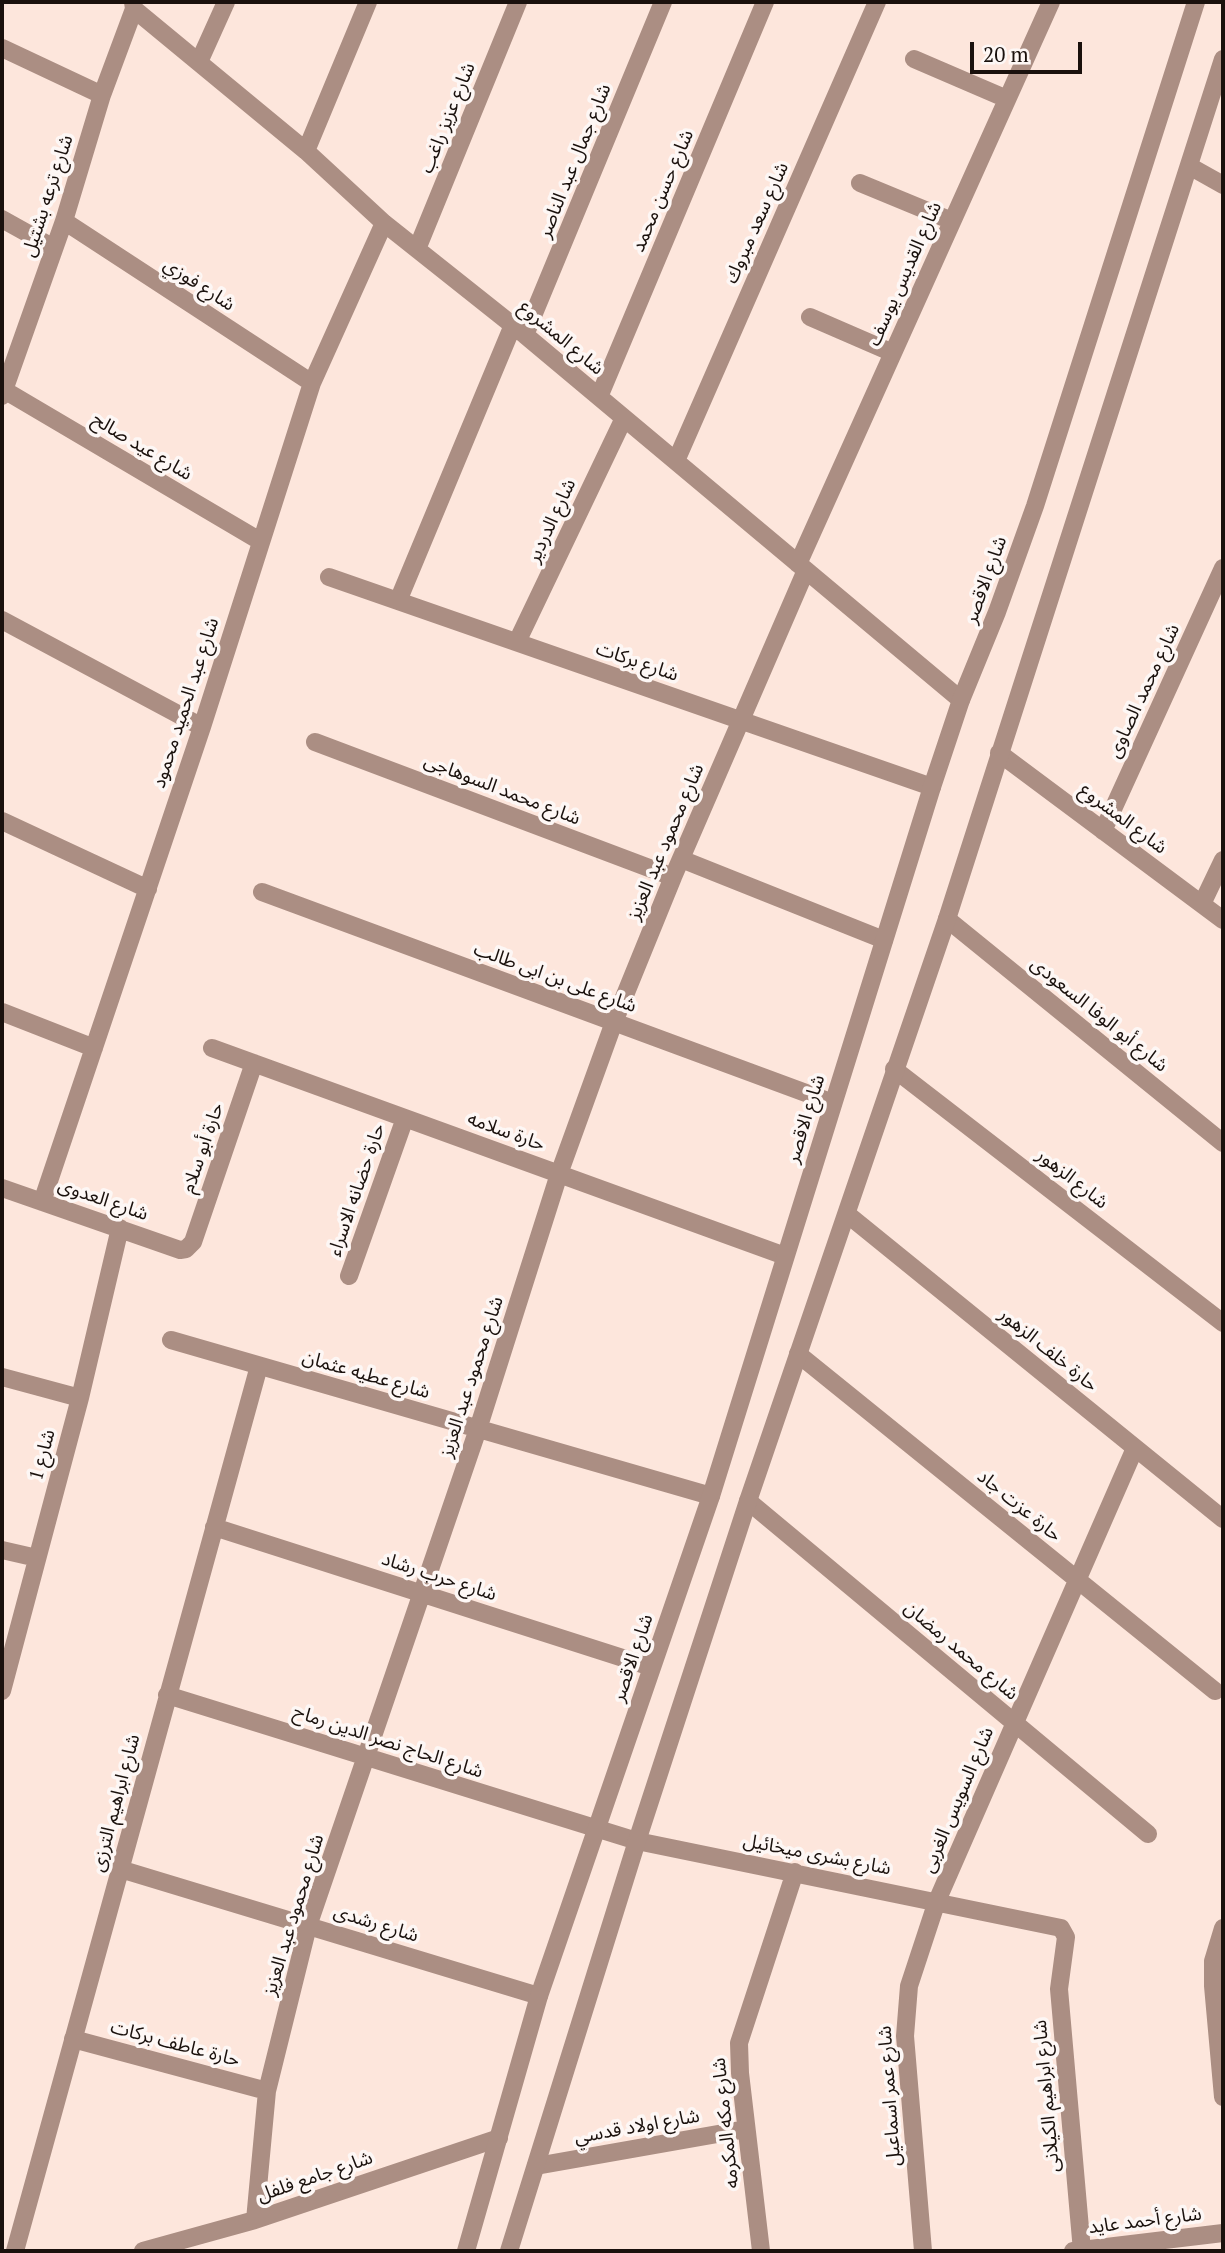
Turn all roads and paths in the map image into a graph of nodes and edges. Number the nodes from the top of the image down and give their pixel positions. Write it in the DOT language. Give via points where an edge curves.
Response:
graph roads {
  1 [pos="226,2"];
  2 [pos="368,2"];
  3 [pos="518,2"];
  4 [pos="663,2"];
  5 [pos="765,2"];
  6 [pos="877,2"];
  7 [pos="1051,2"];
  8 [pos="1196,2"];
  9 [pos="133,5"];
  10 [pos="2,48"];
  11 [pos="914,59"];
  12 [pos="1223,61"];
  13 [pos="199,62"];
  14 [pos="103,95"];
  15 [pos="1007,99"];
  16 [pos="306,151"];
  17 [pos="1191,167"];
  18 [pos="860,183"];
  19 [pos="1223,185"];
  20 [pos="2,219"];
  21 [pos="64,221"];
  22 [pos="951,221"];
  23 [pos="384,223"];
  24 [pos="54,248"];
  25 [pos="417,249"];
  26 [pos="810,317"];
  27 [pos="519,330"];
  28 [pos="893,353"];
  29 [pos="6,369"];
  30 [pos="312,383"];
  31 [pos="3,393"];
  32 [pos="599,397"];
  33 [pos="624,418"];
  34 [pos="676,461"];
  35 [pos="260,541"];
  36 [pos="802,567"];
  37 [pos="1223,568"];
  38 [pos="329,577"];
  39 [pos="398,601"];
  40 [pos="2,620"];
  41 [pos="517,642"];
  42 [pos="961,700"];
  43 [pos="741,720"];
  44 [pos="202,727"];
  45 [pos="316,742"];
  46 [pos="999,752"];
  47 [pos="932,787"];
  48 [pos="2,821"];
  49 [pos="1103,831"];
  50 [pos="681,859"];
  51 [pos="1223,860"];
  52 [pos="673,877"];
  53 [pos="148,889"];
  54 [pos="262,892"];
  55 [pos="1202,904"];
  56 [pos="947,919"];
  57 [pos="1223,920"];
  58 [pos="884,940"];
  59 [pos="2,1012"];
  60 [pos="614,1022"];
  61 [pos="94,1048"];
  62 [pos="212,1048"];
  63 [pos="254,1063"];
  64 [pos="894,1069"];
  65 [pos="833,1103"];
  66 [pos="405,1118"];
  67 [pos="1223,1143"];
  68 [pos="559,1174"];
  69 [pos="2,1188"];
  70 [pos="42,1202"];
  71 [pos="847,1214"];
  72 [pos="120,1228"];
  73 [pos="190,1247"];
  74 [pos="785,1256"];
  75 [pos="349,1276"];
  76 [pos="1223,1323"];
  77 [pos="171,1340"];
  78 [pos="797,1354"];
  79 [pos="259,1366"];
  80 [pos="2,1377"];
  81 [pos="80,1398"];
  82 [pos="478,1429"];
  83 [pos="1135,1448"];
  84 [pos="711,1496"];
  85 [pos="748,1501"];
  86 [pos="1223,1519"];
  87 [pos="214,1527"];
  88 [pos="2,1550"];
  89 [pos="37,1558"];
  90 [pos="1078,1580"];
  91 [pos="422,1594"];
  92 [pos="652,1667"];
  93 [pos="2,1691"];
  94 [pos="1215,1691"];
  95 [pos="167,1695"];
  96 [pos="1014,1723"];
  97 [pos="366,1758"];
  98 [pos="596,1830"];
  99 [pos="1148,1834"];
  100 [pos="637,1841"];
  101 [pos="120,1868"];
  102 [pos="795,1872"];
  103 [pos="937,1900"];
  104 [pos="308,1926"];
  105 [pos="1223,1928"];
  106 [pos="1066,1937"];
  107 [pos="539,1996"];
  108 [pos="73,2039"];
  109 [pos="267,2091"];
  110 [pos="1223,2097"];
  111 [pos="746,2129"];
  112 [pos="499,2138"];
  113 [pos="536,2166"];
  114 [pos="255,2220"];
  115 [pos="1223,2233"];
  116 [pos="182,2246"];
  117 [pos="15,2251"];
  118 [pos="143,2251"];
  119 [pos="466,2251"];
  120 [pos="509,2251"];
  121 [pos="761,2251"];
  122 [pos="923,2251"];
  123 [pos="1079,2251"];
  1 -- 13 [label="street"];
  2 -- 16 [label="street"];
  3 -- 25 [label="street, شارع عزيز راغب"];
  4 -- 27 [label="street, شارع جمال عبد الناصر"];
  5 -- 32 [label="street, شارع حسن محمد"];
  6 -- 34 [label="street, شارع سعد مبروك"];
  7 -- 15 [label="street, شارع القديس يوسف"];
  8 -- 42 [label="street, شارع الاقصر" via="1035,506"];
  9 -- 13 [label="street, شارع المشروع"];
  9 -- 14 [label="street, شارع ترعه بشتيل"];
  10 -- 14 [label="street"];
  11 -- 15 [label="street"];
  12 -- 17 [label="street"];
  13 -- 16 [label="street, شارع المشروع"];
  14 -- 21 [label="street, شارع ترعه بشتيل"];
  15 -- 22 [label="street, شارع القديس يوسف"];
  16 -- 23 [label="street, شارع المشروع"];
  17 -- 19 [label="street"];
  17 -- 46 [label="street"];
  18 -- 22 [label="street"];
  20 -- 24 [label="street"];
  21 -- 24 [label="street, شارع ترعه بشتيل"];
  21 -- 30 [label="street, شارع فوزي"];
  22 -- 28 [label="street, شارع القديس يوسف"];
  23 -- 25 [label="street, شارع المشروع"];
  23 -- 30 [label="street, شارع عبد الحميد محمود"];
  24 -- 29 [label="street, شارع ترعه بشتيل"];
  25 -- 27 [label="street, شارع المشروع"];
  26 -- 28 [label="street"];
  27 -- 32 [label="street, شارع المشروع"];
  27 -- 39 [label="street, شارع جمال عبد الناصر"];
  28 -- 36 [label="street, شارع القديس يوسف"];
  29 -- 31 [label="street, شارع ترعه بشتيل"];
  30 -- 35 [label="street, شارع عبد الحميد محمود"];
  31 -- 35 [label="street, شارع عيد صالح"];
  32 -- 33 [label="street, شارع المشروع"];
  33 -- 34 [label="street, شارع المشروع"];
  33 -- 41 [label="street, شارع الدردير"];
  34 -- 36 [label="street, شارع المشروع"];
  35 -- 44 [label="street, شارع عبد الحميد محمود"];
  36 -- 42 [label="street, شارع المشروع"];
  36 -- 43 [label="street, شارع محمود عبد العزيز"];
  37 -- 49 [label="street, شارع محمد الصاوى"];
  38 -- 39 [label="street, شارع بركات"];
  39 -- 41 [label="street, شارع بركات"];
  40 -- 44 [label="street"];
  41 -- 43 [label="street, شارع بركات"];
  42 -- 47 [label="street, شارع الاقصر"];
  43 -- 47 [label="street, شارع بركات"];
  43 -- 50 [label="street, شارع محمود عبد العزيز"];
  44 -- 53 [label="street, شارع عبد الحميد محمود"];
  45 -- 52 [label="street, شارع محمد السوهاجى"];
  46 -- 49 [label="street, شارع المشروع"];
  46 -- 56 [label="street"];
  47 -- 58 [label="street, شارع الاقصر"];
  48 -- 53 [label="street"];
  49 -- 55 [label="street, شارع المشروع"];
  50 -- 52 [label="street, شارع محمود عبد العزيز"];
  50 -- 58 [label="street"];
  51 -- 55 [label="street"];
  52 -- 60 [label="street, شارع محمود عبد العزيز"];
  53 -- 61 [label="street, شارع عبد الحميد محمود"];
  54 -- 60 [label="street, شارع على بن ابى طالب"];
  55 -- 57 [label="street, شارع المشروع"];
  56 -- 64 [label="street"];
  56 -- 67 [label="street, شارع أبو الوفا السعودى"];
  58 -- 65 [label="street, شارع الاقصر"];
  59 -- 61 [label="street"];
  60 -- 65 [label="street, شارع على بن ابى طالب"];
  60 -- 68 [label="street, شارع محمود عبد العزيز"];
  61 -- 70 [label="street, شارع عبد الحميد محمود"];
  62 -- 63 [label="street, حارة سلامه"];
  63 -- 66 [label="street, حارة سلامه"];
  63 -- 73 [label="street, حارة أبو سلام"];
  64 -- 71 [label="street"];
  64 -- 76 [label="street, شارع الزهور"];
  65 -- 74 [label="street, شارع الاقصر"];
  66 -- 68 [label="street, حارة سلامه"];
  66 -- 75 [label="street, حارة حضانه الاسراء"];
  68 -- 74 [label="street, حارة سلامه"];
  68 -- 82 [label="street, شارع محمود عبد العزيز"];
  69 -- 70 [label="street, شارع العدوى"];
  70 -- 72 [label="street, شارع العدوى"];
  71 -- 78 [label="street"];
  71 -- 83 [label="street, حارة خلف الزهور"];
  72 -- 73 [label="street, شارع العدوى" via="180,1250"];
  72 -- 81 [label="street, شارع 1"];
  74 -- 84 [label="street, شارع الاقصر"];
  77 -- 79 [label="street, شارع عطيه عثمان"];
  78 -- 85 [label="street"];
  78 -- 90 [label="street, حارة عزت جاد"];
  79 -- 82 [label="street, شارع عطيه عثمان"];
  79 -- 87 [label="street, شارع ابراهيم الترزى"];
  80 -- 81 [label="street"];
  81 -- 89 [label="street, شارع 1"];
  82 -- 84 [label="street, شارع عطيه عثمان"];
  82 -- 91 [label="street, شارع محمود عبد العزيز"];
  83 -- 86 [label="street, حارة خلف الزهور"];
  83 -- 90 [label="street, شارع السويس الغربى"];
  84 -- 92 [label="street, شارع الاقصر"];
  85 -- 96 [label="street, شارع محمد رمضان"];
  85 -- 100 [label="street"];
  87 -- 91 [label="street, شارع حرب رشاد"];
  87 -- 95 [label="street, شارع ابراهيم الترزى"];
  88 -- 89 [label="street"];
  89 -- 93 [label="street, شارع 1"];
  90 -- 94 [label="street, حارة عزت جاد"];
  90 -- 96 [label="street, شارع السويس الغربى"];
  91 -- 92 [label="street, شارع حرب رشاد"];
  91 -- 97 [label="street, شارع محمود عبد العزيز"];
  92 -- 98 [label="street, شارع الاقصر"];
  95 -- 97 [label="street, شارع الحاج نصر الدين رماح"];
  95 -- 101 [label="street, شارع ابراهيم الترزى"];
  96 -- 99 [label="street, شارع محمد رمضان"];
  96 -- 103 [label="street, شارع السويس الغربى"];
  97 -- 98 [label="street, شارع الحاج نصر الدين رماح"];
  97 -- 104 [label="street, شارع محمود عبد العزيز"];
  98 -- 100 [label="street, شارع بشرى ميخائيل"];
  98 -- 107 [label="street, شارع الاقصر"];
  100 -- 102 [label="street, شارع بشرى ميخائيل"];
  100 -- 113 [label="street"];
  101 -- 104 [label="street, شارع رشدى"];
  101 -- 108 [label="street, شارع ابراهيم الترزى"];
  102 -- 103 [label="street, شارع بشرى ميخائيل"];
  102 -- 111 [label="street, شارع مكه المكرمه" via="741,2029"];
  103 -- 106 [label="street, شارع بشرى ميخائيل" via="1061,1928"];
  103 -- 122 [label="street, شارع عمر اسماعيل" via="909,1986 906,2011"];
  104 -- 107 [label="street, شارع رشدى"];
  104 -- 109 [label="street, شارع محمود عبد العزيز"];
  105 -- 110 [label="street" via="1213,1961 1213,1986"];
  106 -- 123 [label="street, شارع ابراهيم الكيلانى" via="1059,1989"];
  107 -- 112 [label="street, شارع الاقصر"];
  108 -- 109 [label="street, حارة عاطف بركات"];
  108 -- 117 [label="street, شارع ابراهيم الترزى"];
  109 -- 114 [label="street, شارع محمود عبد العزيز"];
  111 -- 113 [label="street, شارع اولاد قدسي"];
  111 -- 121 [label="street, شارع مكه المكرمه"];
  112 -- 114 [label="street, شارع جامع فلفل"];
  112 -- 119 [label="street, شارع الاقصر"];
  113 -- 120 [label="street"];
  114 -- 116 [label="street, شارع جامع فلفل"];
  115 -- 123 [label="street, شارع أحمد عايد"];
  116 -- 118 [label="street, شارع جامع فلفل"];
}
